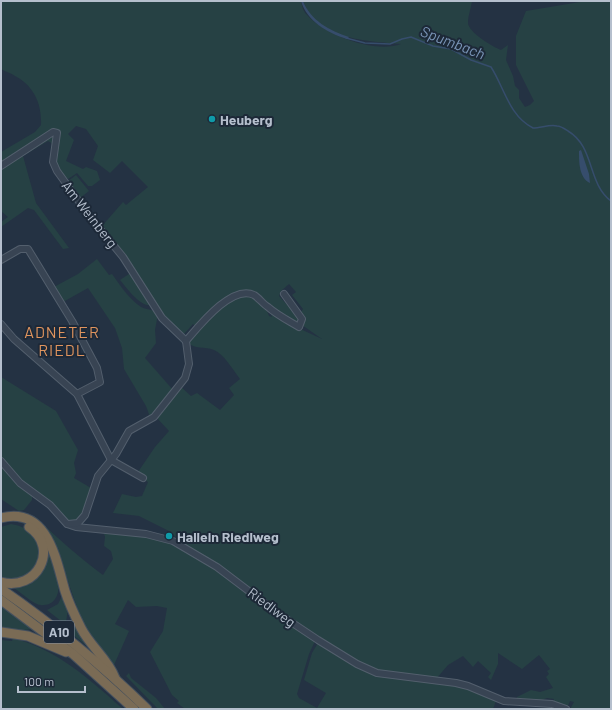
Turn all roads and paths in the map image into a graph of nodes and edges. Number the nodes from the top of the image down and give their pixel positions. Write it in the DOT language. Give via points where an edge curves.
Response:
graph roads {
  1 [pos="1,166"];
  2 [pos="1,260"];
  3 [pos="284,294"];
  4 [pos="1,324"];
  5 [pos="186,341"];
  6 [pos="77,394"];
  7 [pos="111,460"];
  8 [pos="1,461"];
  9 [pos="143,478"];
  10 [pos="1,518"];
  11 [pos="1,524"];
  12 [pos="67,524"];
  13 [pos="1,582"];
  14 [pos="1,589"];
  15 [pos="1,600"];
  16 [pos="1,632"];
  17 [pos="73,654"];
  18 [pos="115,678"];
  19 [pos="134,709"];
  20 [pos="147,709"];
  21 [pos="566,709"];
  1 -- 5 [label="street, Am Weinberg" via="53,132 57,133 53,162 57,171 123,257 162,318"];
  2 -- 6 [label="street" via="20,248 28,249 72,321 97,368 100,382"];
  3 -- 5 [label="street" via="302,319 299,327 267,307 255,296 242,293 214,311"];
  4 -- 6 [label="street" via="14,339"];
  5 -- 7 [label="street" via="189,364 185,378 154,417 129,431"];
  6 -- 7 [label="street"];
  7 -- 9 [label="street"];
  7 -- 12 [label="street" via="98,476 85,515 78,523"];
  8 -- 12 [label="street" via="13,477 50,505"];
  10 -- 18 [label="highway" via="24,518 43,532 54,550 65,591 76,618"];
  11 -- 13 [label="highway" via="11,522 28,526 40,539 43,552 38,570 30,578 17,583"];
  12 -- 21 [label="street, Riedlweg" via="173,540 217,567 318,640 373,671 468,686 504,701 552,704"];
  14 -- 18 [label="highway, A10"];
  15 -- 17 [label="highway, A10"];
  16 -- 17 [label="highway" via="28,636"];
  17 -- 19 [label="highway, A10"];
  18 -- 20 [label="highway, A10"];
}
